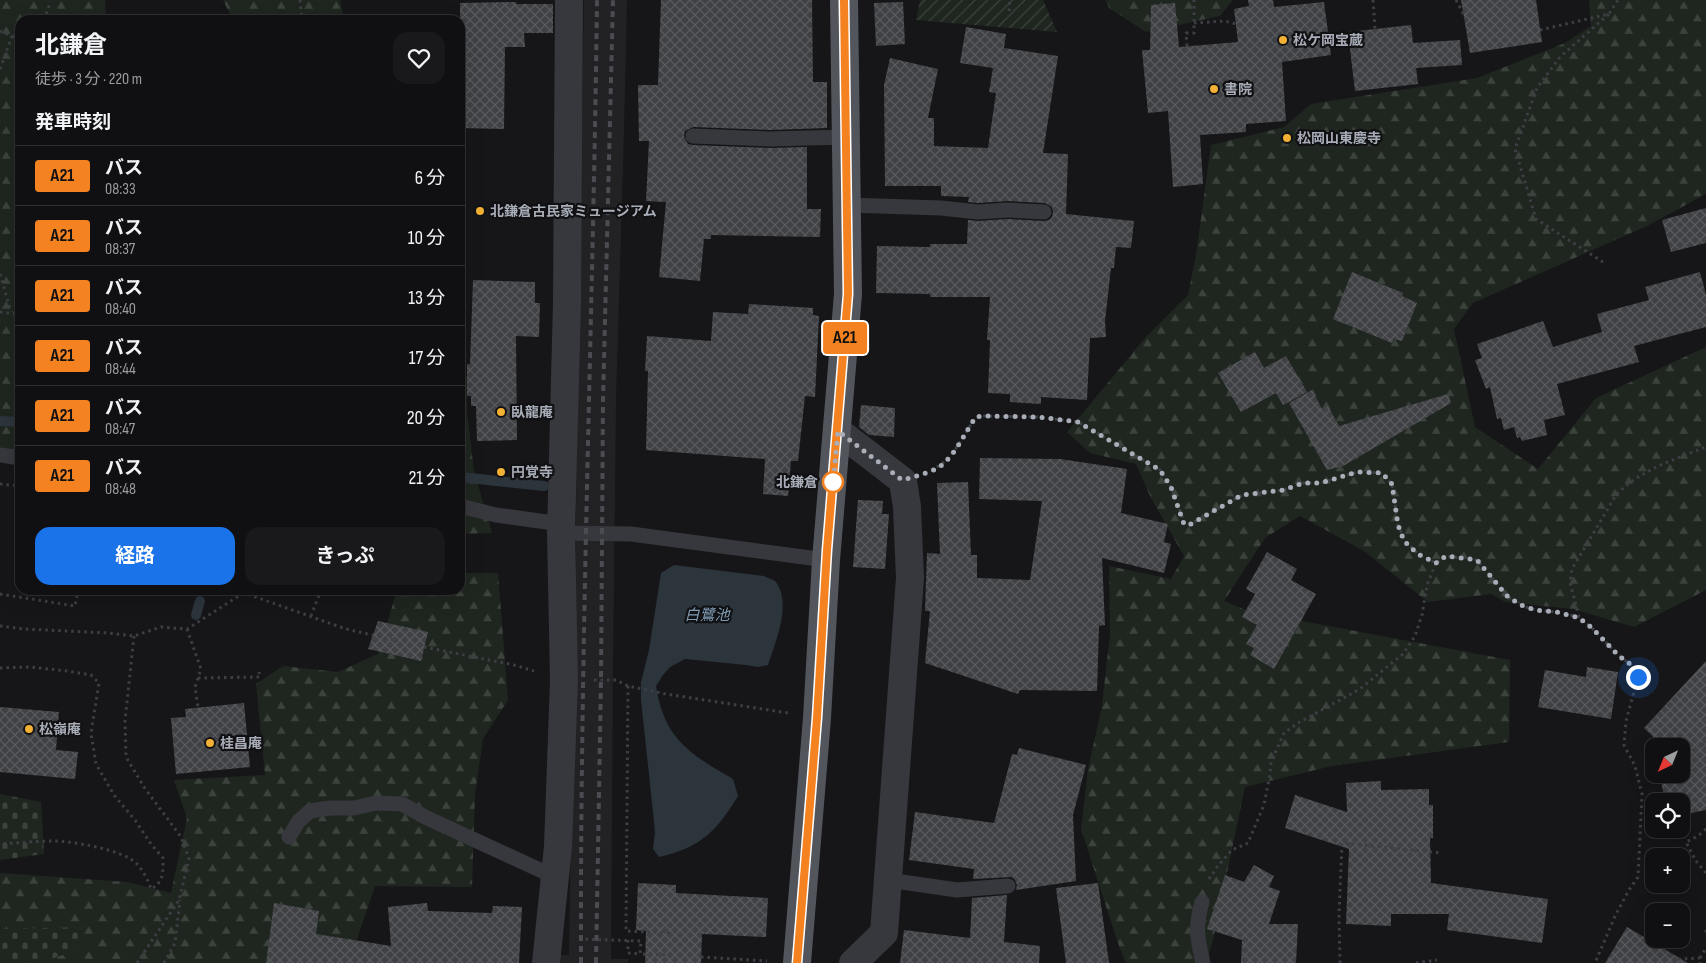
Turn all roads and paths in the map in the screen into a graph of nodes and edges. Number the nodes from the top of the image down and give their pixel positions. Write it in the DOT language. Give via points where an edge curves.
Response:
graph roads {
  1 [pos="300,0"];
  2 [pos="569,0"];
  3 [pos="844,0"];
  4 [pos="1010,0"];
  5 [pos="1194,0"];
  6 [pos="1373,0"];
  7 [pos="1456,0"];
  8 [pos="1618,0"];
  9 [pos="50,3"];
  10 [pos="1009,11"];
  11 [pos="1608,14"];
  12 [pos="46,15"];
  13 [pos="302,15"];
  14 [pos="1464,15"];
  15 [pos="1194,23"];
  16 [pos="1236,24"];
  17 [pos="1375,29"];
  18 [pos="1540,30"];
  19 [pos="0,31"];
  20 [pos="12,36"];
  21 [pos="15,37"];
  22 [pos="1187,46"];
  23 [pos="0,69"];
  24 [pos="693,136"];
  25 [pos="847,137"];
  26 [pos="847,205"];
  27 [pos="1044,212"];
  28 [pos="1603,262"];
  29 [pos="0,274"];
  30 [pos="0,312"];
  31 [pos="11,312"];
  32 [pos="15,313"];
  33 [pos="838,431"];
  34 [pos="1706,447"];
  35 [pos="0,455"];
  36 [pos="15,457"];
  37 [pos="902,480"];
  38 [pos="0,484"];
  39 [pos="15,486"];
  40 [pos="465,507"];
  41 [pos="561,528"];
  42 [pos="826,560"];
  43 [pos="1436,563"];
  44 [pos="0,594"];
  45 [pos="77,595"];
  46 [pos="239,595"];
  47 [pos="256,595"];
  48 [pos="319,595"];
  49 [pos="312,616"];
  50 [pos="1579,618"];
  51 [pos="0,626"];
  52 [pos="187,628"];
  53 [pos="134,636"];
  54 [pos="398,641"];
  55 [pos="424,647"];
  56 [pos="514,665"];
  57 [pos="0,668"];
  58 [pos="259,672"];
  59 [pos="198,678"];
  60 [pos="198,707"];
  61 [pos="791,713"];
  62 [pos="1702,744"];
  63 [pos="1706,747"];
  64 [pos="1706,830"];
  65 [pos="288,837"];
  66 [pos="0,844"];
  67 [pos="1442,853"];
  68 [pos="1706,873"];
  69 [pos="555,877"];
  70 [pos="888,880"];
  71 [pos="1008,886"];
  72 [pos="181,889"];
  73 [pos="1202,902"];
  74 [pos="1706,930"];
  75 [pos="670,933"];
  76 [pos="1706,935"];
  77 [pos="628,940"];
  78 [pos="1706,948"];
  79 [pos="547,951"];
  80 [pos="640,954"];
  81 [pos="674,956"];
  82 [pos="701,957"];
  83 [pos="1700,958"];
  84 [pos="1437,960"];
  85 [pos="786,962"];
  86 [pos="137,963"];
  87 [pos="164,963"];
  88 [pos="853,963"];
  89 [pos="1203,963"];
  90 [pos="1340,963"];
  91 [pos="1416,963"];
  92 [pos="1595,963"];
  93 [pos="1673,963"];
  94 [pos="1700,963"];
  1 -- 13 [label="path"];
  2 -- 41 [label="street" via="567,302"];
  3 -- 25 [label="main road"];
  4 -- 10 [label="path"];
  5 -- 15 [label="path"];
  6 -- 17 [label="path"];
  7 -- 14 [label="path"];
  8 -- 11 [label="path"];
  9 -- 12 [label="path"];
  11 -- 18 [label="path"];
  11 -- 28 [label="path" via="1560,57 1537,88 1515,149 1536,219"];
  15 -- 16 [label="path" via="1224,21"];
  15 -- 22 [label="path" via="1194,33 1186,33"];
  19 -- 20 [label="path"];
  20 -- 21 [label="path"];
  20 -- 23 [label="path"];
  24 -- 25 [label="lane"];
  25 -- 26 [label="main road"];
  26 -- 27 [label="lane"];
  26 -- 33 [label="main road" via="848,294"];
  29 -- 31 [label="path"];
  30 -- 31 [label="path"];
  31 -- 32 [label="path"];
  33 -- 37 [label="street"];
  33 -- 42 [label="main road"];
  34 -- 50 [label="path" via="1662,463 1616,495 1570,575"];
  35 -- 36 [label="lane"];
  37 -- 43 [label="path" via="938,468 954,451 976,417 1038,417 1078,422 1160,470 1171,487 1184,524 1189,525 1242,495 1284,490 1303,483 1321,483 1357,472 1382,473 1392,484 1398,525 1404,541 1418,554"];
  37 -- 70 [label="street" via="907,508 910,578"];
  38 -- 39 [label="path"];
  40 -- 41 [label="lane"];
  41 -- 42 [label="lane"];
  41 -- 69 [label="street" via="564,680"];
  42 -- 85 [label="main road" via="817,718"];
  43 -- 50 [label="path" via="1446,556 1477,560 1508,597 1523,606"];
  43 -- 73 [label="path" via="1427,585 1415,636 1403,654 1360,689 1284,733 1271,762 1264,805 1248,843 1232,850 1217,867 1209,878"];
  44 -- 45 [label="path" via="75,606"];
  46 -- 52 [label="path"];
  47 -- 49 [label="path"];
  48 -- 49 [label="path"];
  49 -- 54 [label="path" via="346,629"];
  50 -- 92 [label="path" via="1630,664 1638,677 1626,721 1624,744 1635,766 1642,794 1638,877 1616,914"];
  51 -- 53 [label="path"];
  52 -- 53 [label="path" via="160,627"];
  52 -- 59 [label="path" via="201,669"];
  53 -- 72 [label="path" via="125,721 126,757 181,837 189,859"];
  55 -- 56 [label="path"];
  57 -- 66 [label="path" via="67,671 91,675 99,683 91,733 96,764 114,795 163,858 163,873 158,885 151,889 135,862 120,853 56,841"];
  58 -- 59 [label="path" via="260,677"];
  59 -- 60 [label="path" via="195,687"];
  61 -- 75 [label="path" via="628,686 626,932"];
  62 -- 63 [label="path"];
  64 -- 68 [label="path" via="1686,842"];
  65 -- 69 [label="lane" via="310,812 376,803 402,804"];
  67 -- 90 [label="path" via="1342,843"];
  69 -- 79 [label="street"];
  70 -- 71 [label="lane" via="956,890"];
  70 -- 88 [label="street" via="884,933"];
  72 -- 86 [label="path" via="179,900"];
  72 -- 87 [label="path" via="175,943"];
  73 -- 89 [label="lane" via="1197,938"];
  74 -- 76 [label="path"];
  77 -- 79 [label="path"];
  77 -- 80 [label="path" via="640,941"];
  77 -- 80 [label="path" via="628,953"];
  78 -- 83 [label="path"];
  80 -- 81 [label="path"];
  82 -- 85 [label="path"];
  83 -- 93 [label="path" via="1679,959"];
  83 -- 94 [label="path"];
  84 -- 91 [label="path"];
}
